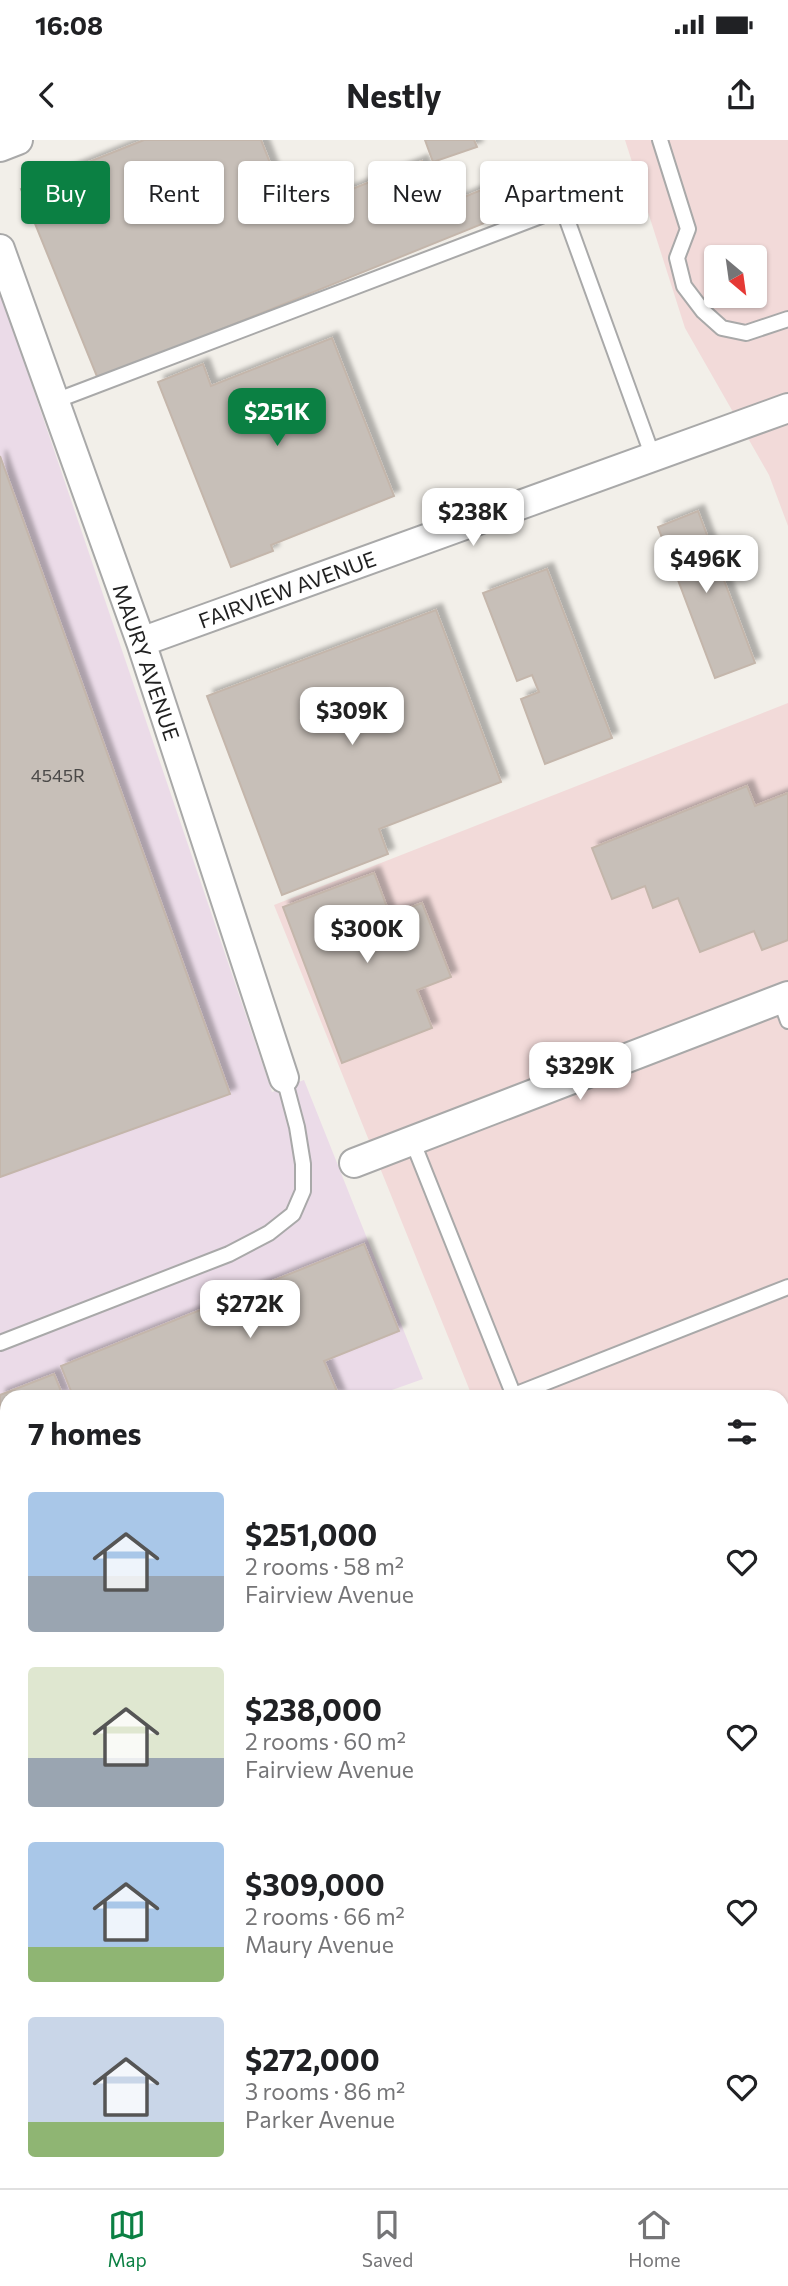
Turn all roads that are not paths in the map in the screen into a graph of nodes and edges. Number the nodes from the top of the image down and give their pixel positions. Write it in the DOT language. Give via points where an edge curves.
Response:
graph roads {
  1 [pos="18,140"];
  2 [pos="660,140"];
  3 [pos="0,147"];
  4 [pos="0,249"];
  5 [pos="788,319"];
  6 [pos="55,401"];
  7 [pos="788,408"];
  8 [pos="653,457"];
  9 [pos="141,642"];
  10 [pos="785,1005"];
  11 [pos="284,1078"];
  12 [pos="412,1140"];
  13 [pos="355,1163"];
  14 [pos="788,1287"];
  15 [pos="0,1343"];
  16 [pos="512,1390"];
  17 [pos="529,1390"];
  1 -- 3 [label="street"];
  2 -- 5 [label="lane" via="688,229 677,258 684,286 722,328 746,333"];
  4 -- 6 [label="street, MAURY AVENUE"];
  6 -- 8 [label="lane" via="554,211 566,217"];
  6 -- 9 [label="street, MAURY AVENUE"];
  7 -- 8 [label="street, FAIRVIEW AVENUE"];
  8 -- 9 [label="street, FAIRVIEW AVENUE"];
  9 -- 11 [label="street, MAURY AVENUE"];
  10 -- 12 [label="street"];
  11 -- 15 [label="lane" via="303,1164 303,1191 293,1214 229,1254"];
  12 -- 13 [label="street"];
  12 -- 16 [label="lane"];
  14 -- 17 [label="lane"];
}
